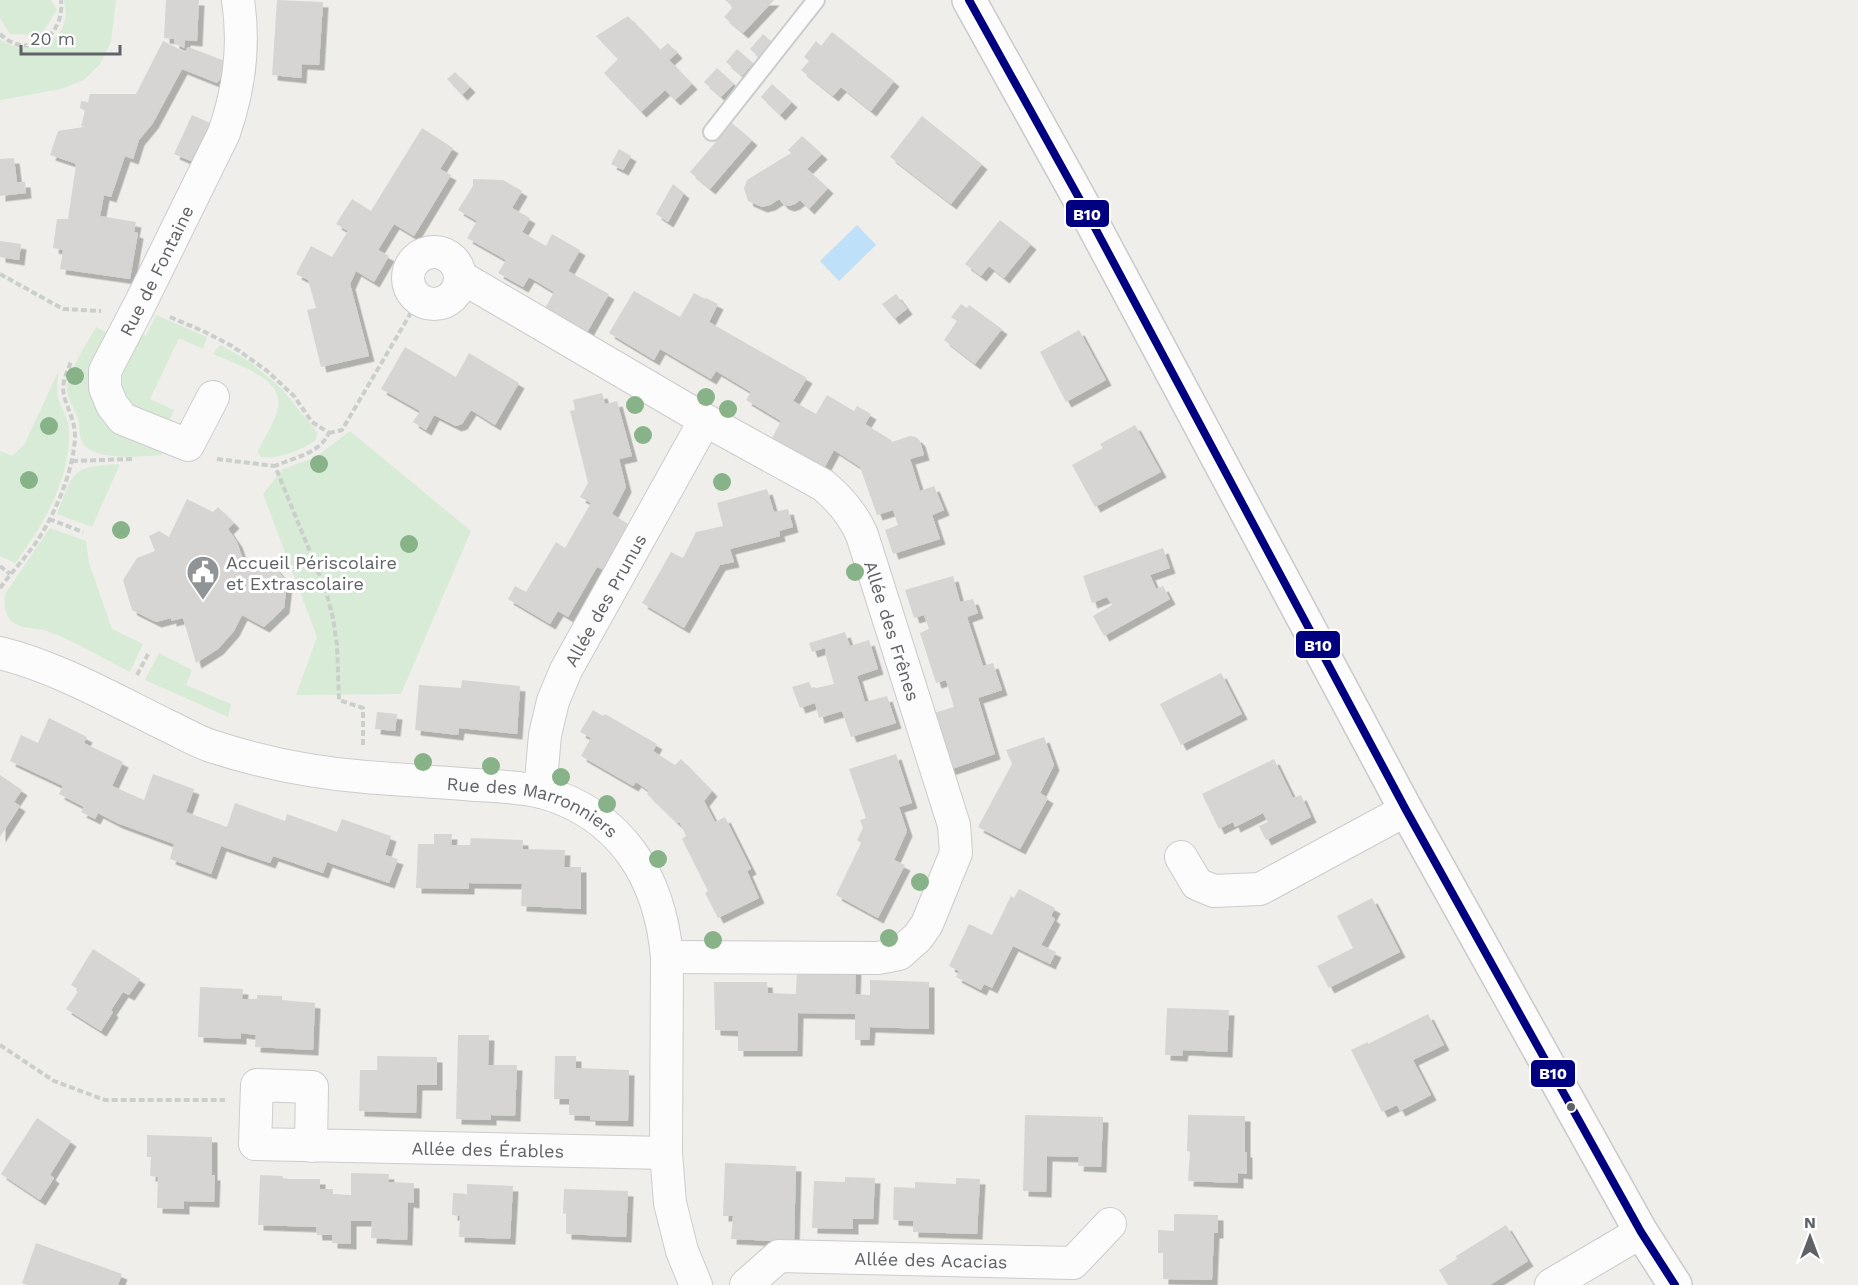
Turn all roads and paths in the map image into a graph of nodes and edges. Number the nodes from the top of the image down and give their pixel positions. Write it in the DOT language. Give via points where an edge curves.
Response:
graph roads {
  1 [pos="61,0"];
  2 [pos="238,0"];
  3 [pos="816,0"];
  4 [pos="969,0"];
  5 [pos="0,34"];
  6 [pos="712,132"];
  7 [pos="0,274"];
  8 [pos="461,277"];
  9 [pos="419,299"];
  10 [pos="96,311"];
  11 [pos="108,312"];
  12 [pos="92,321"];
  13 [pos="177,321"];
  14 [pos="77,351"];
  15 [pos="213,397"];
  16 [pos="705,420"];
  17 [pos="329,433"];
  18 [pos="206,458"];
  19 [pos="142,459"];
  20 [pos="72,461"];
  21 [pos="275,466"];
  22 [pos="49,519"];
  23 [pos="83,532"];
  24 [pos="0,566"];
  25 [pos="10,574"];
  26 [pos="0,588"];
  27 [pos="0,652"];
  28 [pos="148,654"];
  29 [pos="134,681"];
  30 [pos="363,777"];
  31 [pos="540,792"];
  32 [pos="1406,810"];
  33 [pos="1181,857"];
  34 [pos="667,957"];
  35 [pos="0,1045"];
  36 [pos="256,1100"];
  37 [pos="311,1146"];
  38 [pos="666,1153"];
  39 [pos="1110,1224"];
  40 [pos="1641,1232"];
  41 [pos="696,1285"];
  42 [pos="746,1285"];
  43 [pos="1551,1285"];
  44 [pos="1675,1285"];
  1 -- 5 [label="path" via="59,23 42,41 17,44"];
  2 -- 15 [label="street, Rue de Fontaine" via="240,65 232,111 105,371 105,388 123,419 188,445"];
  3 -- 6 [label="lane"];
  4 -- 32 [label="main road"];
  7 -- 10 [label="path" via="63,309"];
  8 -- 9 [label="street" via="451,299 435,304"];
  8 -- 9 [label="street, Allée des Frênes" via="454,260 447,255 429,252 421,256 414,261 408,277 409,286"];
  8 -- 16 [label="street, Allée des Frênes"];
  9 -- 17 [label="path" via="342,430"];
  10 -- 11 [label="path"];
  10 -- 12 [label="path"];
  13 -- 17 [label="path" via="232,346 266,369 294,396 312,422"];
  14 -- 20 [label="path" via="67,371 63,394 75,432"];
  16 -- 31 [label="street, Allée des Prunus" via="566,670 545,735"];
  16 -- 34 [label="street, Allée des Frênes" via="823,485 837,496 856,522 954,825 956,853 927,924 899,954 878,958"];
  17 -- 21 [label="path" via="313,452"];
  18 -- 21 [label="path"];
  19 -- 20 [label="path"];
  20 -- 22 [label="path"];
  21 -- 30 [label="path" via="333,618 339,700 363,708"];
  22 -- 23 [label="path"];
  22 -- 25 [label="path"];
  24 -- 25 [label="path"];
  25 -- 26 [label="path"];
  27 -- 30 [label="street, Rue des Marronniers" via="55,671 209,745 279,763"];
  28 -- 29 [label="path"];
  30 -- 31 [label="street, Rue des Marronniers"];
  31 -- 34 [label="street, Rue des Marronniers" via="586,810 633,854 658,905"];
  32 -- 33 [label="street" via="1260,890 1214,891 1197,884"];
  32 -- 40 [label="main road"];
  34 -- 38 [label="street, Rue des Marronniers"];
  35 -- 36 [label="path" via="54,1082 105,1100"];
  36 -- 37 [label="street, Allée des Érables" via="255,1144"];
  36 -- 37 [label="street" via="257,1085 312,1087"];
  37 -- 38 [label="street, Allée des Érables"];
  38 -- 41 [label="street, Rue des Marronniers" via="670,1203 682,1251"];
  39 -- 42 [label="street, Allée des Acacias" via="1073,1263 779,1256"];
  40 -- 43 [label="street"];
  40 -- 44 [label="main road"];
}
